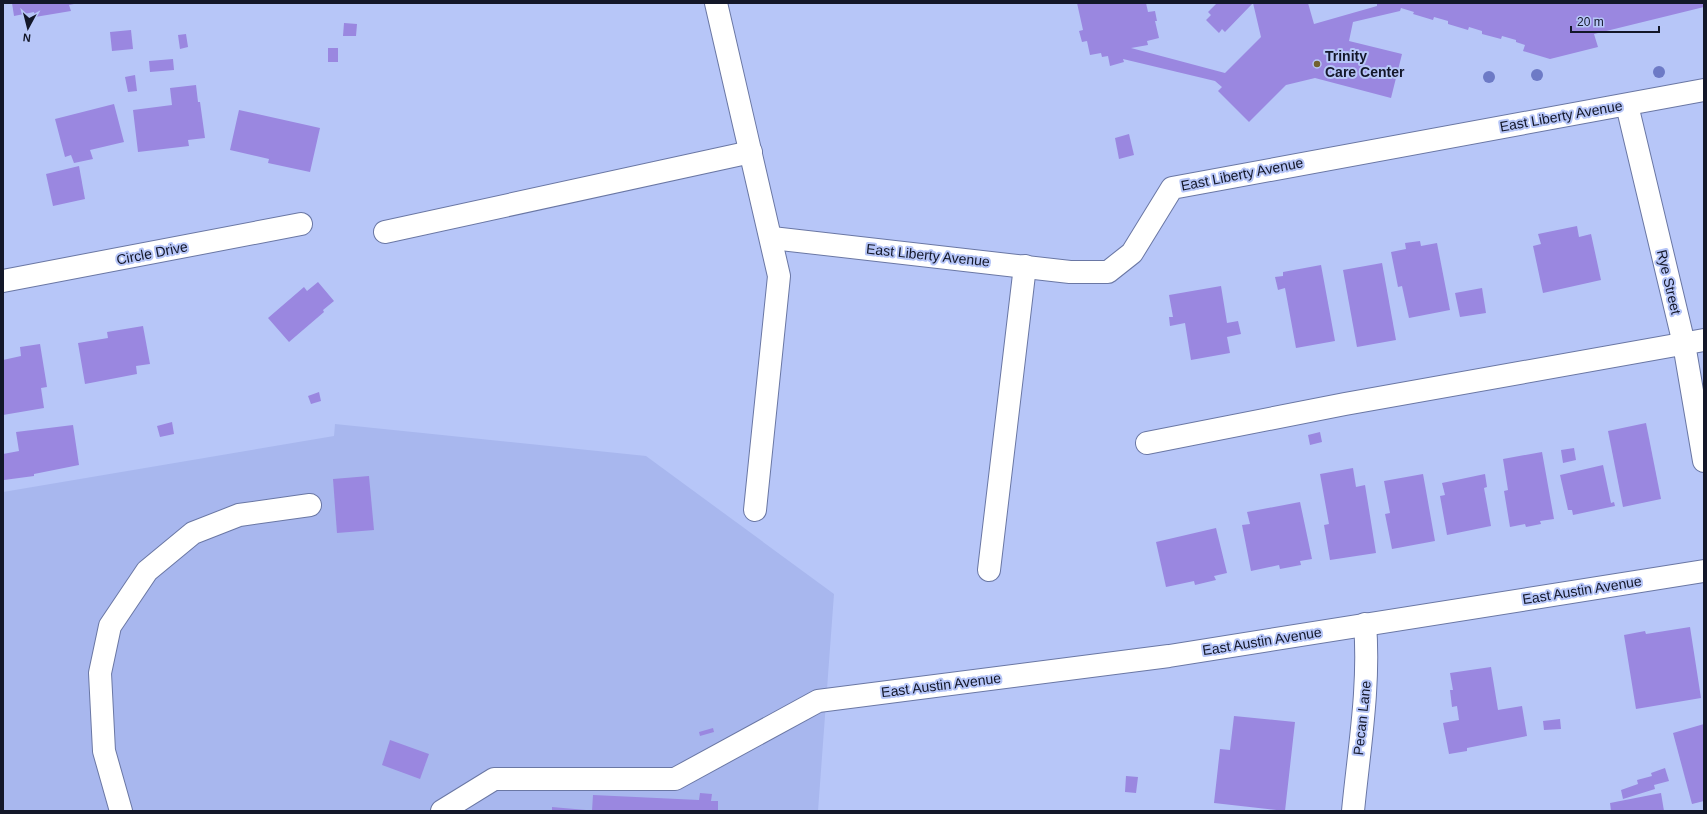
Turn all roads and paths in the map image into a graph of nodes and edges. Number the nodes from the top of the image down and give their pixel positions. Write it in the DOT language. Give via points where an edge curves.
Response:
graph roads {
  1 [pos="716,3"];
  2 [pos="1704,90"];
  3 [pos="1627,104"];
  4 [pos="750,152"];
  5 [pos="301,224"];
  6 [pos="385,232"];
  7 [pos="772,238"];
  8 [pos="1025,266"];
  9 [pos="3,282"];
  10 [pos="1694,342"];
  11 [pos="1147,443"];
  12 [pos="1704,461"];
  13 [pos="310,505"];
  14 [pos="755,510"];
  15 [pos="989,570"];
  16 [pos="1704,571"];
  17 [pos="1365,624"];
  18 [pos="121,811"];
  19 [pos="442,811"];
  20 [pos="1353,811"];
  1 -- 4 [label="street"];
  2 -- 3 [label="street, East Liberty Avenue"];
  3 -- 8 [label="street, East Liberty Avenue" via="1172,188 1132,253 1108,272 1070,272"];
  3 -- 10 [label="street, Rye Street"];
  4 -- 6 [label="street"];
  4 -- 7 [label="street"];
  5 -- 9 [label="street, Circle Drive"];
  7 -- 8 [label="street, East Liberty Avenue"];
  7 -- 14 [label="street" via="779,276"];
  8 -- 15 [label="street"];
  10 -- 11 [label="street" via="1345,404"];
  10 -- 12 [label="street, Rye Street"];
  13 -- 18 [label="street" via="239,515 193,533 147,571 110,626 100,672 104,751"];
  16 -- 17 [label="street, East Austin Avenue"];
  17 -- 19 [label="street, East Austin Avenue" via="1169,656 818,701 675,779 494,779"];
  17 -- 20 [label="street, Pecan Lane" via="1366,678"];
}
